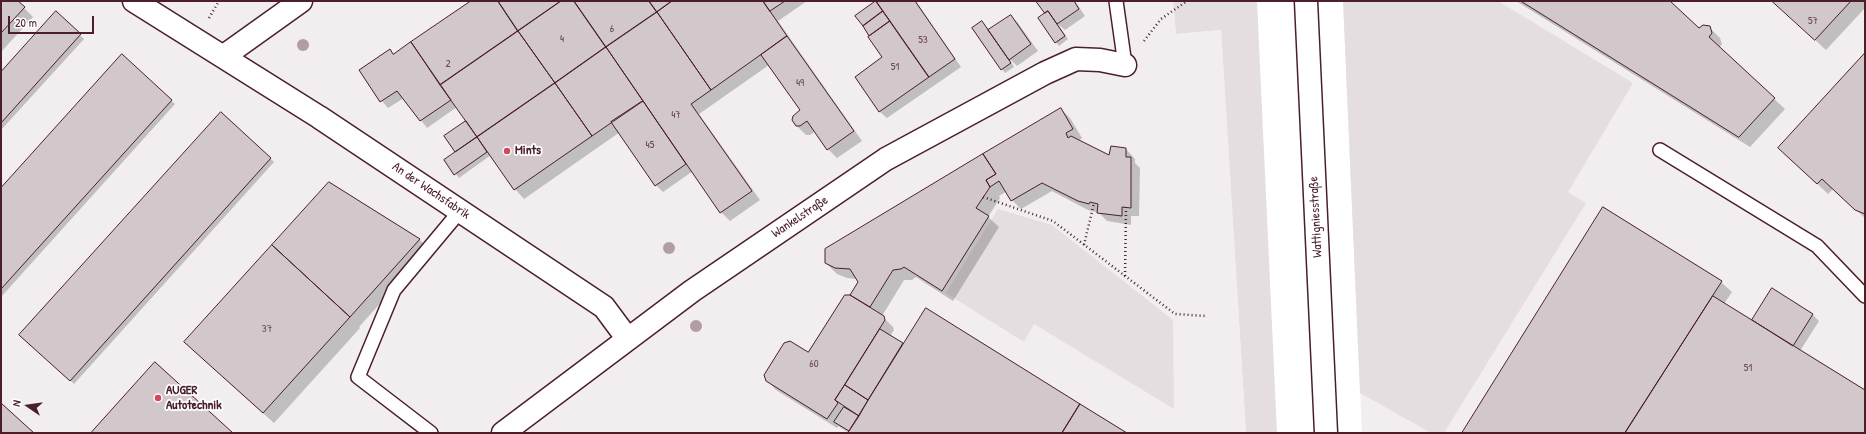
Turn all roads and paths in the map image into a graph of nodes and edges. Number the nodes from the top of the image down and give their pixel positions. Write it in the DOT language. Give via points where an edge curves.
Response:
graph roads {
  1 [pos="134,1"];
  2 [pos="301,1"];
  3 [pos="1116,1"];
  4 [pos="1187,1"];
  5 [pos="1306,1"];
  6 [pos="224,56"];
  7 [pos="1125,65"];
  8 [pos="1660,150"];
  9 [pos="983,197"];
  10 [pos="1094,203"];
  11 [pos="1126,207"];
  12 [pos="460,211"];
  13 [pos="1084,245"];
  14 [pos="1125,276"];
  15 [pos="1865,296"];
  16 [pos="1206,316"];
  17 [pos="628,338"];
  18 [pos="431,433"];
  19 [pos="503,433"];
  20 [pos="1326,433"];
  1 -- 6 [label="street, An der Wachsfabrik"];
  2 -- 6 [label="street"];
  3 -- 7 [label="lane"];
  4 -- 7 [label="path" via="1161,19"];
  5 -- 20 [label="street, Wattigniesstraße"];
  6 -- 12 [label="street, An der Wachsfabrik"];
  7 -- 17 [label="street, Wankelstraße" via="1076,59 1045,73 886,159 692,291"];
  8 -- 15 [label="lane" via="1817,246"];
  9 -- 13 [label="path" via="1053,221"];
  10 -- 13 [label="path"];
  11 -- 14 [label="path"];
  12 -- 17 [label="street, An der Wachsfabrik" via="604,307"];
  12 -- 18 [label="lane" via="394,290 358,377"];
  13 -- 14 [label="path"];
  14 -- 16 [label="path" via="1175,314"];
  17 -- 19 [label="street, Wankelstraße"];
}
